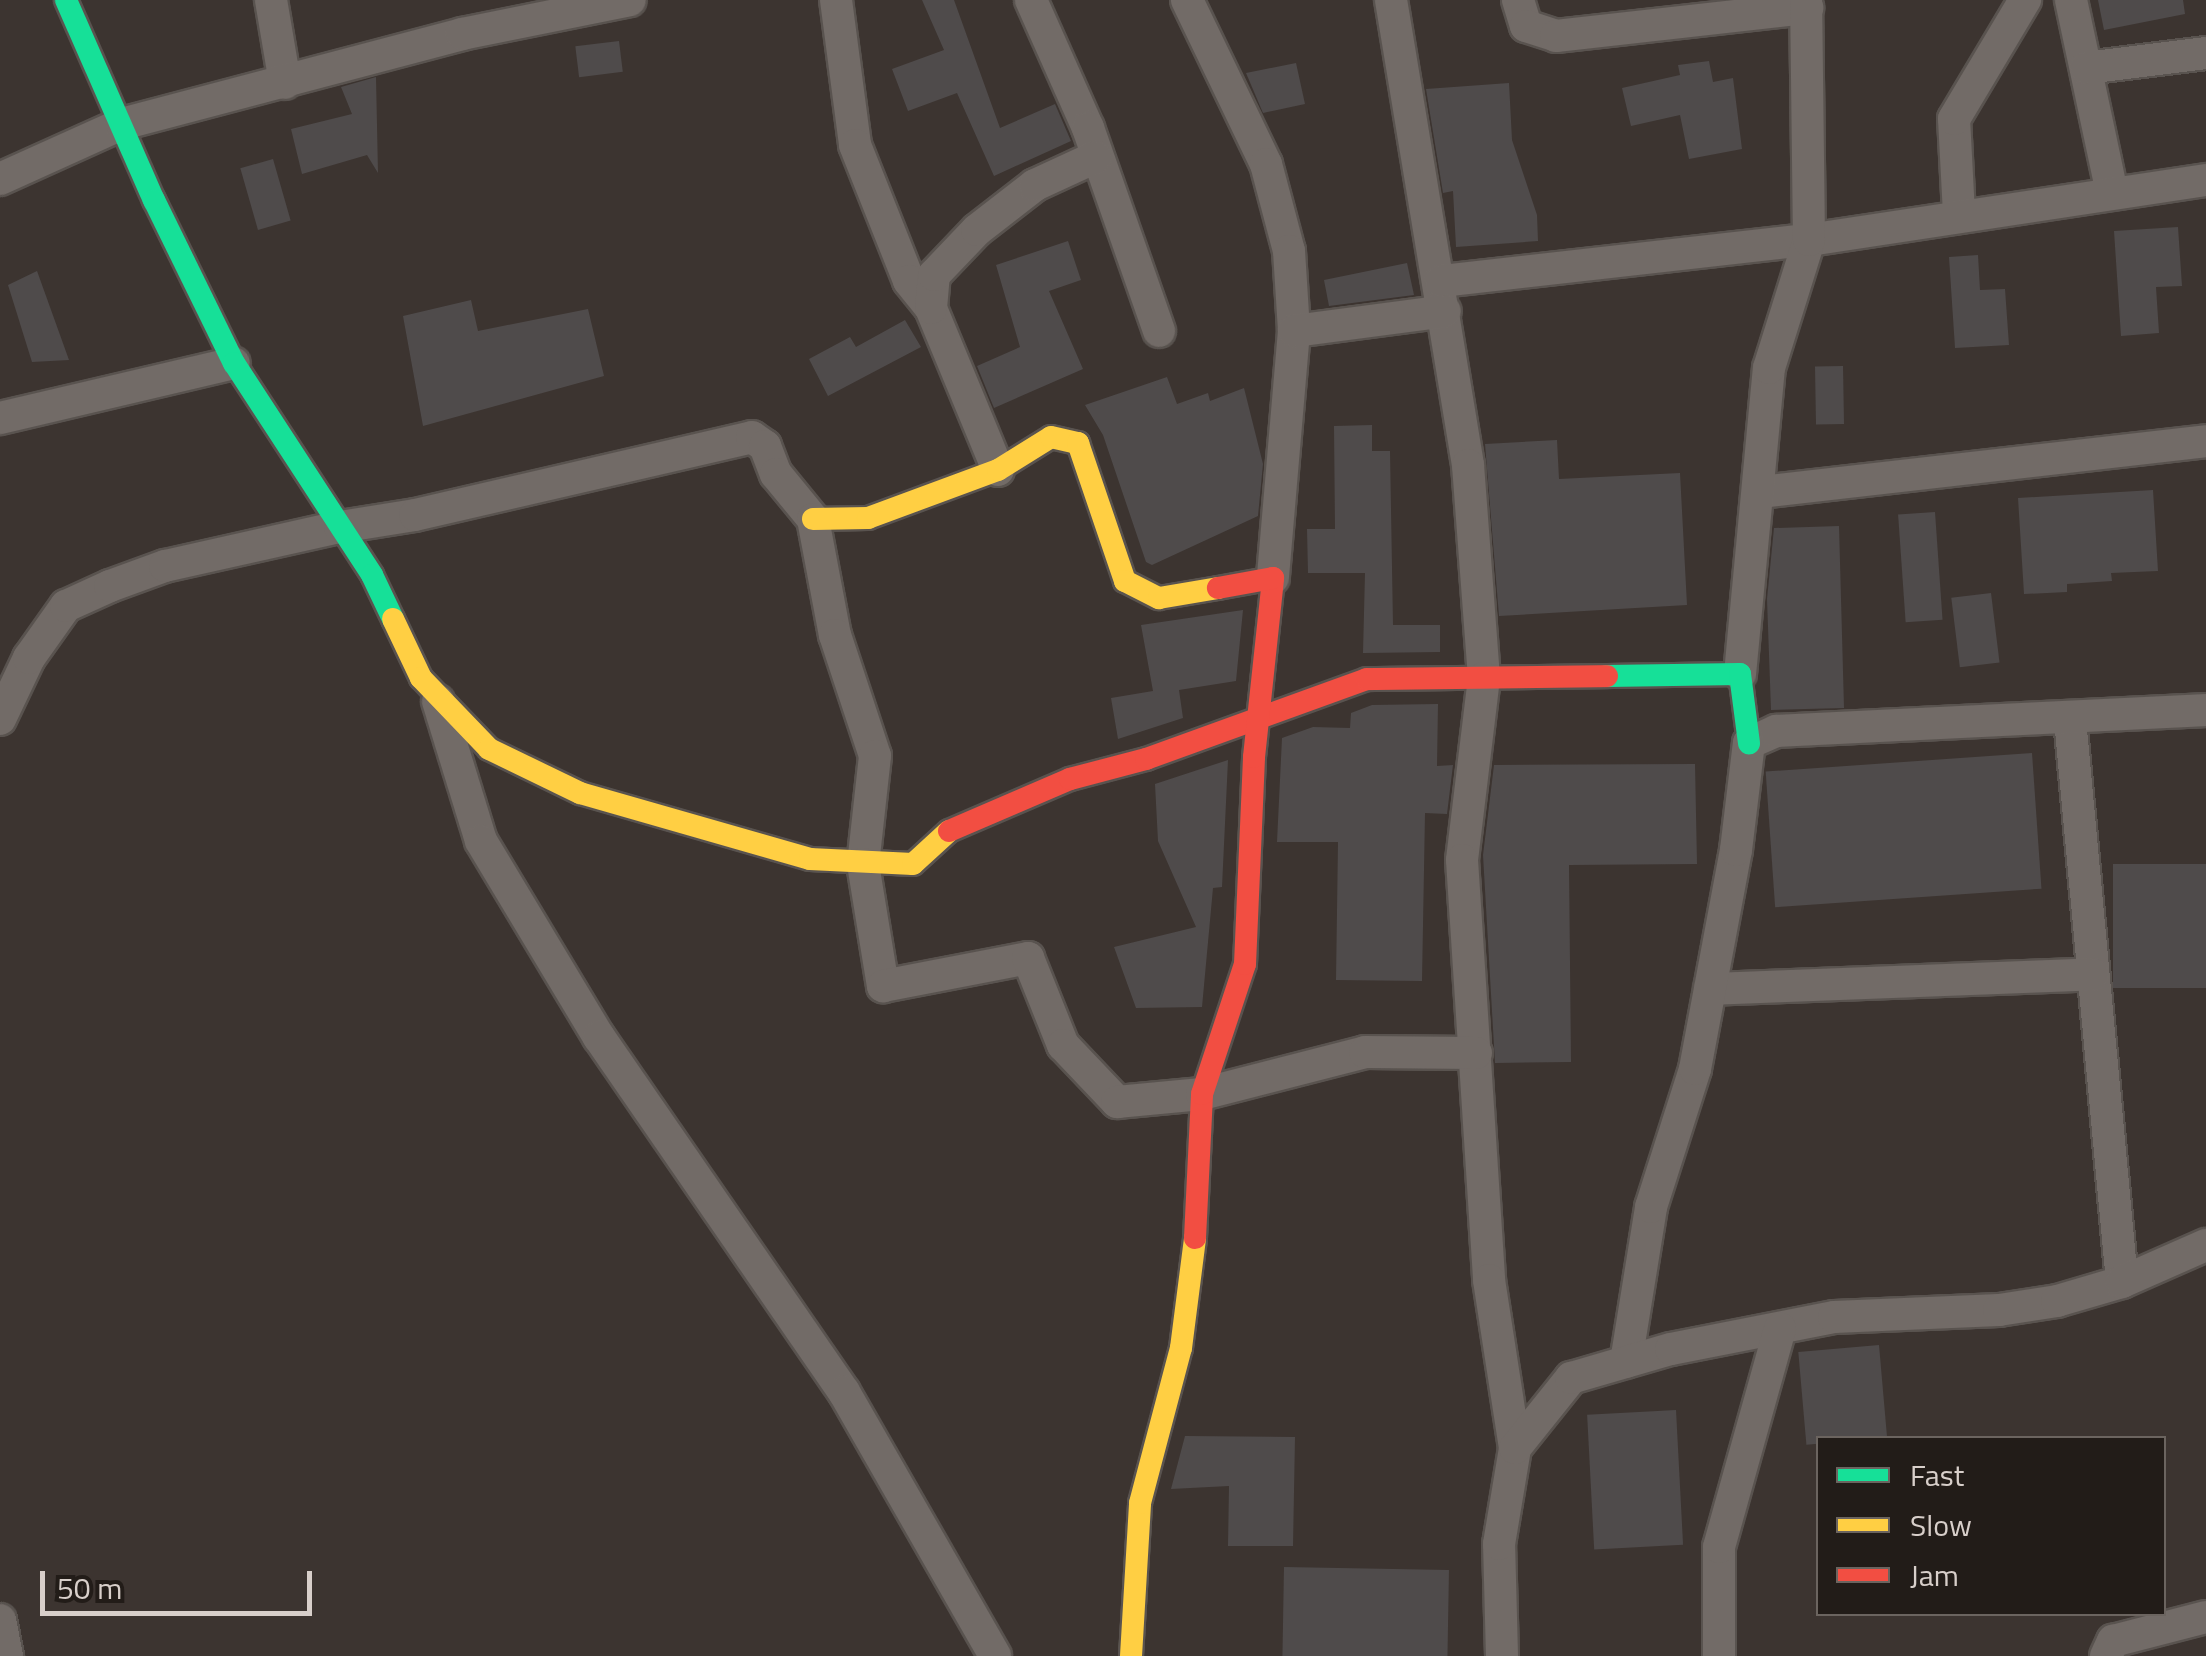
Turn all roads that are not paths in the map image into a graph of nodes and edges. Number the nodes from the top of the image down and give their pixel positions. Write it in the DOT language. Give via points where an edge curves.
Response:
graph roads {
  1 [pos="66,0"];
  2 [pos="271,0"];
  3 [pos="630,0"];
  4 [pos="836,0"];
  5 [pos="1187,0"];
  6 [pos="1391,0"];
  7 [pos="1518,0"];
  8 [pos="2025,0"];
  9 [pos="2071,0"];
  10 [pos="1036,2"];
  11 [pos="1806,4"];
  12 [pos="494,13"];
  13 [pos="2206,53"];
  14 [pos="2086,68"];
  15 [pos="285,84"];
  16 [pos="122,124"];
  17 [pos="1096,158"];
  18 [pos="0,179"];
  19 [pos="2206,180"];
  20 [pos="2112,194"];
  21 [pos="1959,214"];
  22 [pos="1810,240"];
  23 [pos="1443,296"];
  24 [pos="931,308"];
  25 [pos="1159,332"];
  26 [pos="1294,332"];
  27 [pos="234,363"];
  28 [pos="0,418"];
  29 [pos="2206,442"];
  30 [pos="998,470"];
  31 [pos="1760,492"];
  32 [pos="812,518"];
  33 [pos="340,527"];
  34 [pos="1272,578"];
  35 [pos="1740,674"];
  36 [pos="1484,678"];
  37 [pos="436,698"];
  38 [pos="2206,710"];
  39 [pos="0,719"];
  40 [pos="1256,719"];
  41 [pos="2070,720"];
  42 [pos="1749,743"];
  43 [pos="862,864"];
  44 [pos="2093,974"];
  45 [pos="1710,989"];
  46 [pos="1476,1053"];
  47 [pos="1202,1094"];
  48 [pos="2206,1245"];
  49 [pos="2122,1282"];
  50 [pos="1780,1328"];
  51 [pos="1626,1362"];
  52 [pos="1515,1448"];
  53 [pos="2206,1617"];
  54 [pos="0,1620"];
  55 [pos="7,1656"];
  56 [pos="995,1656"];
  57 [pos="1131,1656"];
  58 [pos="1502,1656"];
  59 [pos="1719,1656"];
  60 [pos="2106,1656"];
  1 -- 16 [label="street"];
  2 -- 15 [label="street"];
  3 -- 12 [label="street"];
  4 -- 24 [label="street" via="856,145 909,281"];
  5 -- 26 [label="street" via="1266,164 1290,251"];
  6 -- 23 [label="street"];
  7 -- 11 [label="street" via="1526,26 1556,36"];
  8 -- 21 [label="street" via="1954,120"];
  9 -- 14 [label="street"];
  10 -- 17 [label="street"];
  11 -- 22 [label="street"];
  12 -- 15 [label="street"];
  13 -- 14 [label="street"];
  14 -- 20 [label="street"];
  15 -- 16 [label="street"];
  16 -- 18 [label="street"];
  16 -- 27 [label="street"];
  17 -- 24 [label="street" via="1035,185 977,230 934,275"];
  17 -- 25 [label="street"];
  19 -- 20 [label="street"];
  20 -- 21 [label="street"];
  21 -- 22 [label="street"];
  22 -- 23 [label="street"];
  22 -- 31 [label="street" via="1770,368"];
  23 -- 26 [label="street"];
  23 -- 36 [label="street" via="1468,466"];
  24 -- 30 [label="street"];
  26 -- 34 [label="street"];
  27 -- 28 [label="street"];
  27 -- 33 [label="street"];
  29 -- 31 [label="street"];
  30 -- 32 [label="street" via="868,518"];
  30 -- 34 [label="street" via="1051,437 1078,443 1124,581 1159,598"];
  31 -- 35 [label="street"];
  32 -- 33 [label="street" via="776,474 765,446 752,437"];
  32 -- 43 [label="street" via="835,635 875,756"];
  33 -- 37 [label="street"];
  33 -- 39 [label="street" via="165,566 66,606 29,658"];
  34 -- 40 [label="street"];
  35 -- 36 [label="street"];
  35 -- 42 [label="street"];
  36 -- 40 [label="street" via="1367,679"];
  36 -- 46 [label="street" via="1462,860"];
  37 -- 43 [label="street" via="489,750 580,793 810,859"];
  37 -- 56 [label="street" via="481,841 599,1037 844,1392"];
  38 -- 41 [label="street"];
  40 -- 43 [label="street" via="1070,778 954,826 912,864"];
  40 -- 47 [label="street" via="1245,964"];
  41 -- 42 [label="street" via="1776,730"];
  41 -- 44 [label="street"];
  42 -- 45 [label="street"];
  43 -- 47 [label="street" via="883,986 1028,958 1062,1046 1117,1102"];
  44 -- 45 [label="street"];
  44 -- 49 [label="street"];
  45 -- 51 [label="street" via="1696,1070 1651,1207"];
  46 -- 47 [label="street" via="1365,1052"];
  46 -- 52 [label="street" via="1489,1280"];
  47 -- 57 [label="street" via="1200,1203 1181,1348 1140,1503"];
  48 -- 49 [label="street"];
  49 -- 50 [label="street" via="1999,1310 1834,1317"];
  50 -- 51 [label="street"];
  50 -- 59 [label="street" via="1719,1547"];
  51 -- 52 [label="street" via="1571,1378"];
  52 -- 58 [label="street" via="1499,1544"];
  53 -- 60 [label="street" via="2113,1641"];
  54 -- 55 [label="street"];
}
